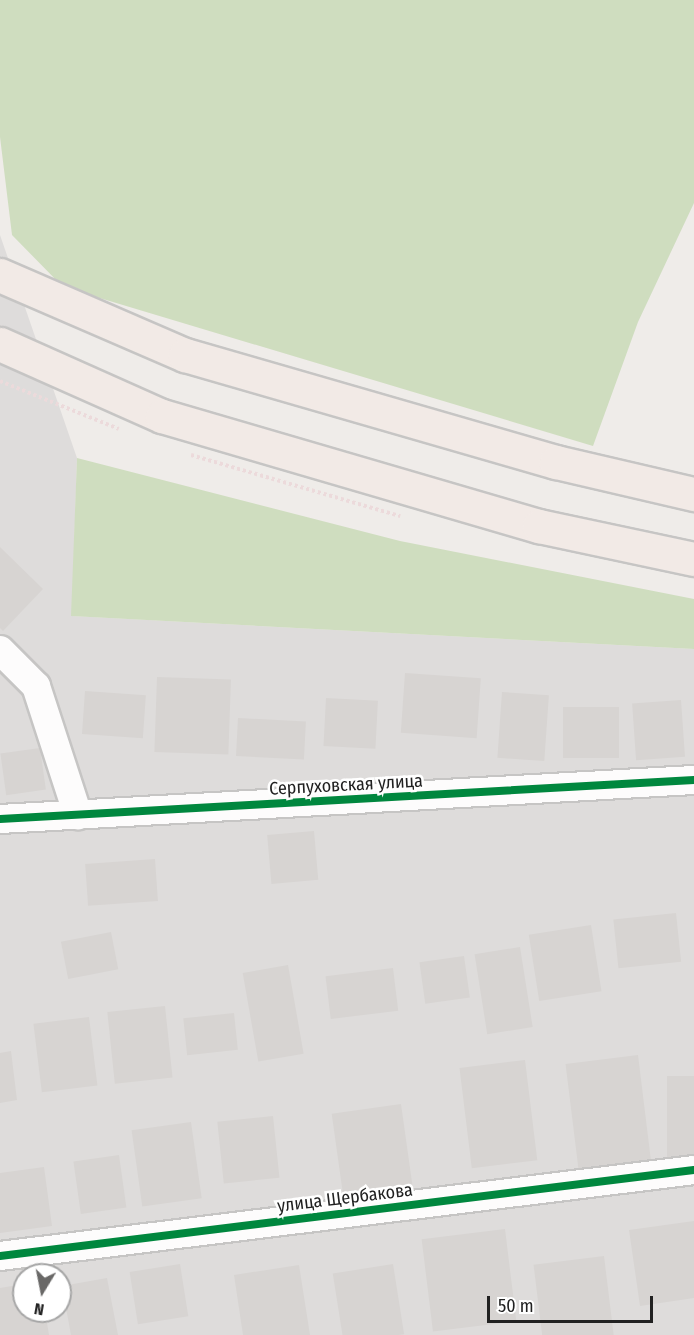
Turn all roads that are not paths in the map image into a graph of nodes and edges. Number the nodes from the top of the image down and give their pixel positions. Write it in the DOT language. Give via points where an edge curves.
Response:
graph roads {
  1 [pos="0,275"];
  2 [pos="0,344"];
  3 [pos="694,494"];
  4 [pos="694,559"];
  5 [pos="0,650"];
  6 [pos="694,780"];
  7 [pos="78,815"];
  8 [pos="0,819"];
  9 [pos="694,1170"];
  10 [pos="0,1256"];
  1 -- 3 [label="main road" via="185,355 556,462"];
  2 -- 4 [label="main road" via="162,416 539,526"];
  5 -- 7 [label="street" via="36,686"];
  6 -- 7 [label="street, Серпуховская улица"];
  7 -- 8 [label="street, Серпуховская улица"];
  9 -- 10 [label="street, улица Щербакова"];
}
